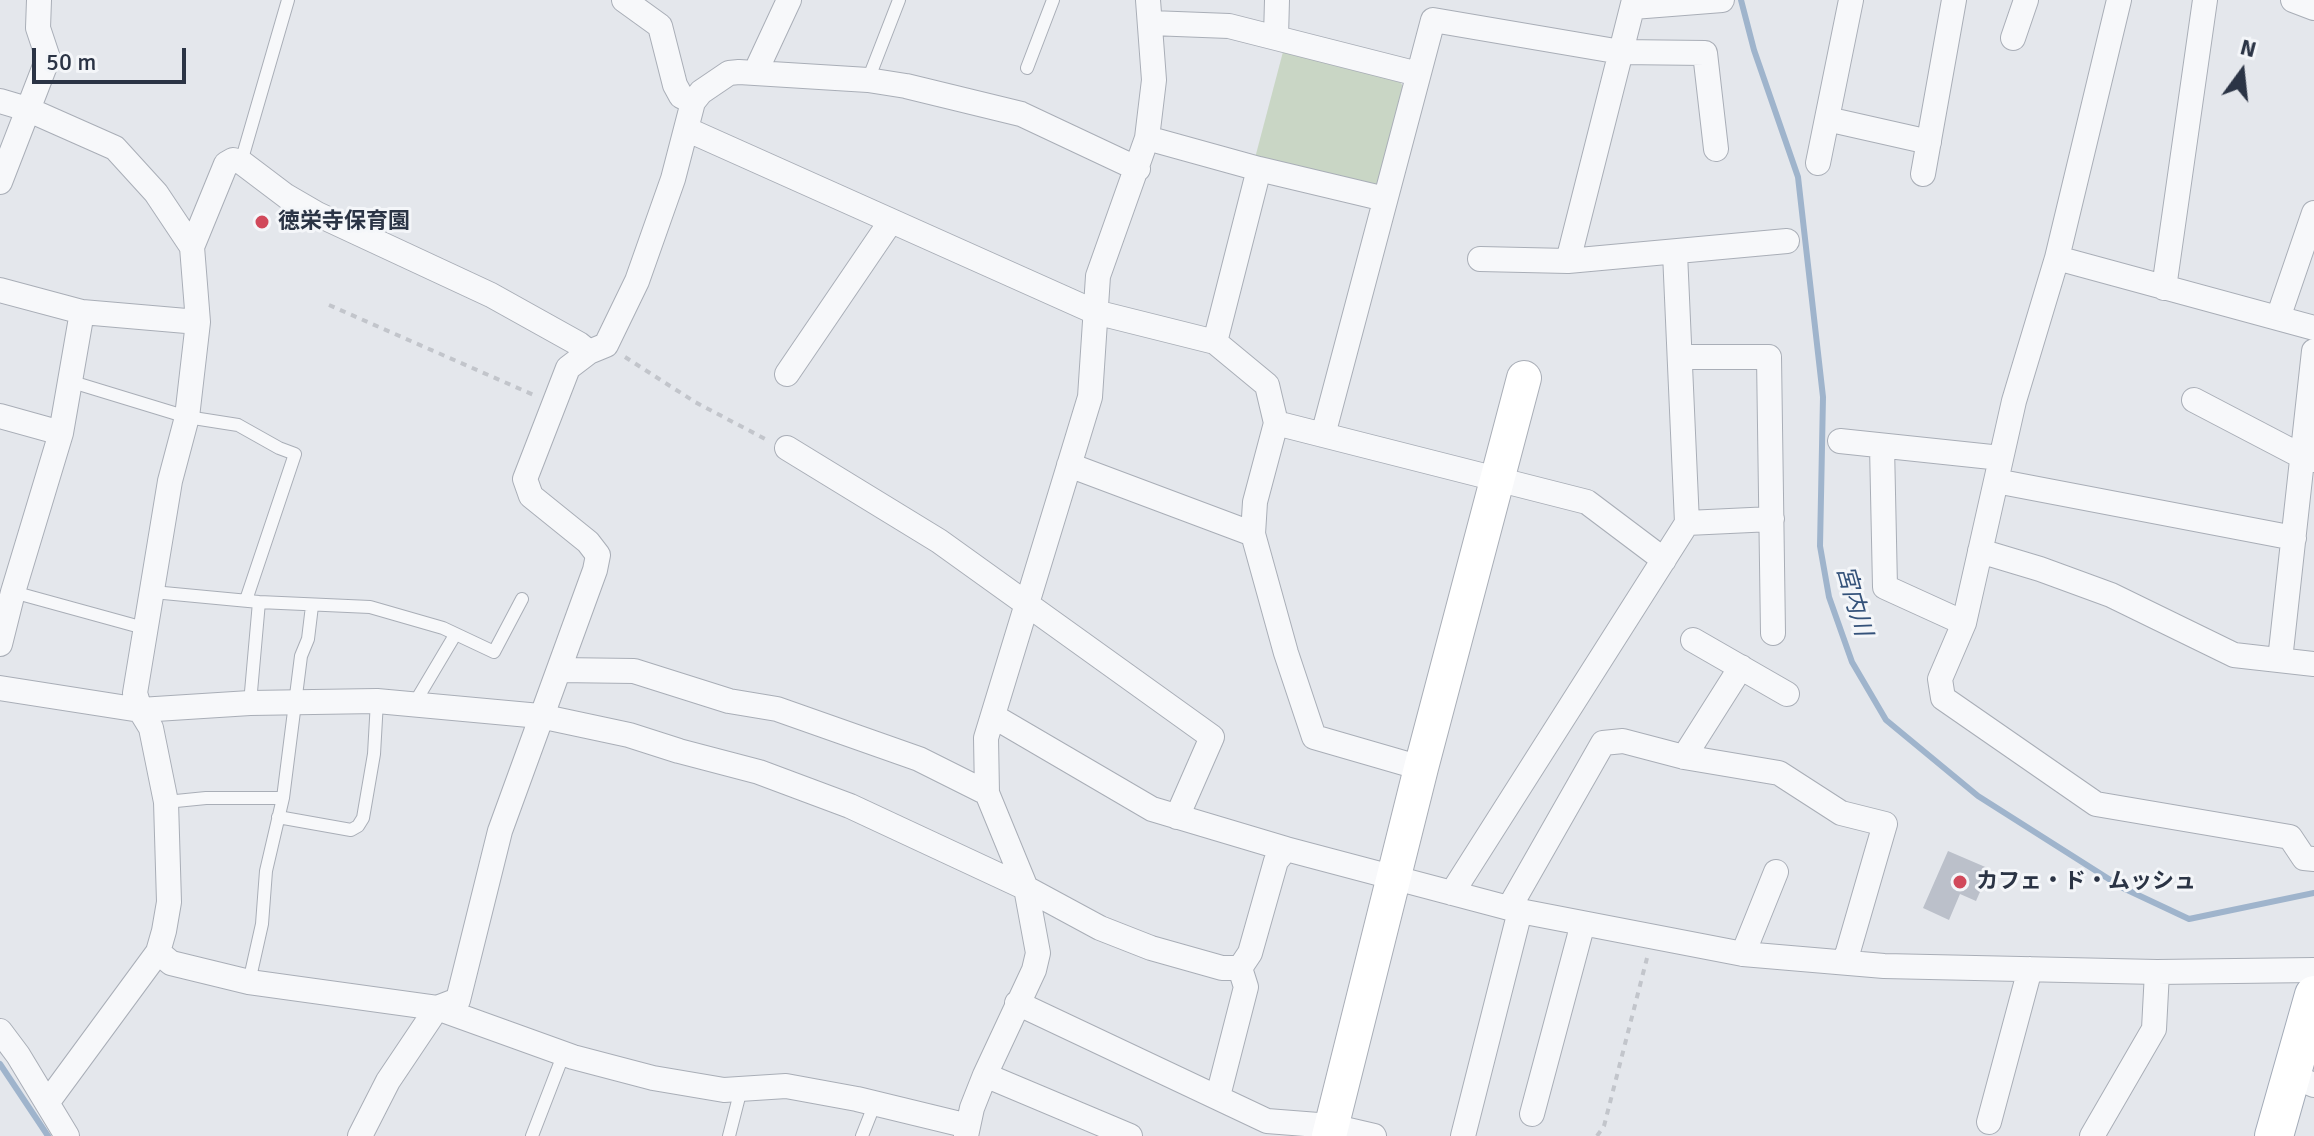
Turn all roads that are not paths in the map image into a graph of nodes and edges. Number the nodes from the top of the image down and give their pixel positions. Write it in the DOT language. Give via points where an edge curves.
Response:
graph roads {
  1 [pos="39,0"];
  2 [pos="288,0"];
  3 [pos="624,0"];
  4 [pos="789,0"];
  5 [pos="899,0"];
  6 [pos="1053,0"];
  7 [pos="1277,0"];
  8 [pos="1722,0"];
  9 [pos="1851,0"];
  10 [pos="1954,0"];
  11 [pos="2026,0"];
  12 [pos="2119,0"];
  13 [pos="2205,0"];
  14 [pos="2293,0"];
  15 [pos="1634,4"];
  16 [pos="2314,8"];
  17 [pos="1150,12"];
  18 [pos="1276,37"];
  19 [pos="2013,38"];
  20 [pos="1621,52"];
  21 [pos="1027,68"];
  22 [pos="755,73"];
  23 [pos="1418,74"];
  24 [pos="868,80"];
  25 [pos="0,101"];
  26 [pos="693,102"];
  27 [pos="27,109"];
  28 [pos="1827,119"];
  29 [pos="686,129"];
  30 [pos="1147,138"];
  31 [pos="1929,142"];
  32 [pos="1717,151"];
  33 [pos="241,162"];
  34 [pos="1818,163"];
  35 [pos="1138,169"];
  36 [pos="1259,169"];
  37 [pos="1923,174"];
  38 [pos="0,182"];
  39 [pos="1385,199"];
  40 [pos="2314,213"];
  41 [pos="891,221"];
  42 [pos="1787,241"];
  43 [pos="192,247"];
  44 [pos="1675,253"];
  45 [pos="2057,258"];
  46 [pos="1480,259"];
  47 [pos="1568,261"];
  48 [pos="2164,288"];
  49 [pos="0,290"];
  50 [pos="82,312"];
  51 [pos="1095,312"];
  52 [pos="2278,318"];
  53 [pos="198,322"];
  54 [pos="2314,328"];
  55 [pos="1215,342"];
  56 [pos="598,348"];
  57 [pos="2314,351"];
  58 [pos="1680,357"];
  59 [pos="787,374"];
  60 [pos="1524,378"];
  61 [pos="69,381"];
  62 [pos="2194,400"];
  63 [pos="0,416"];
  64 [pos="187,417"];
  65 [pos="1276,423"];
  66 [pos="61,433"];
  67 [pos="1323,435"];
  68 [pos="1840,441"];
  69 [pos="1882,446"];
  70 [pos="787,448"];
  71 [pos="2308,458"];
  72 [pos="1069,465"];
  73 [pos="1998,470"];
  74 [pos="1498,479"];
  75 [pos="1772,519"];
  76 [pos="1687,523"];
  77 [pos="1253,534"];
  78 [pos="2294,538"];
  79 [pos="1980,551"];
  80 [pos="1664,560"];
  81 [pos="13,592"];
  82 [pos="153,592"];
  83 [pos="522,599"];
  84 [pos="252,601"];
  85 [pos="312,606"];
  86 [pos="1027,606"];
  87 [pos="1964,623"];
  88 [pos="133,625"];
  89 [pos="1773,633"];
  90 [pos="455,635"];
  91 [pos="1693,640"];
  92 [pos="0,644"];
  93 [pos="2280,660"];
  94 [pos="2314,664"];
  95 [pos="1741,667"];
  96 [pos="559,670"];
  97 [pos="0,689"];
  98 [pos="1787,694"];
  99 [pos="377,701"];
  100 [pos="296,702"];
  101 [pos="250,703"];
  102 [pos="414,704"];
  103 [pos="140,710"];
  104 [pos="540,716"];
  105 [pos="993,716"];
  106 [pos="1684,757"];
  107 [pos="1421,768"];
  108 [pos="987,793"];
  109 [pos="283,798"];
  110 [pos="166,802"];
  111 [pos="278,817"];
  112 [pos="1177,817"];
  113 [pos="1286,849"];
  114 [pos="2314,859"];
  115 [pos="1776,872"];
  116 [pos="1394,878"];
  117 [pos="1026,888"];
  118 [pos="1452,893"];
  119 [pos="1514,909"];
  120 [pos="1583,923"];
  121 [pos="158,952"];
  122 [pos="1743,954"];
  123 [pos="1845,962"];
  124 [pos="1240,968"];
  125 [pos="2030,969"];
  126 [pos="2314,970"];
  127 [pos="2157,972"];
  128 [pos="249,982"];
  129 [pos="2314,995"];
  130 [pos="1017,1003"];
  131 [pos="437,1008"];
  132 [pos="0,1031"];
  133 [pos="564,1053"];
  134 [pos="985,1075"];
  135 [pos="2303,1080"];
  136 [pos="741,1089"];
  137 [pos="1218,1096"];
  138 [pos="47,1103"];
  139 [pos="875,1103"];
  140 [pos="1532,1114"];
  141 [pos="1989,1122"];
  142 [pos="967,1131"];
  143 [pos="1330,1131"];
  144 [pos="67,1136"];
  145 [pos="360,1136"];
  146 [pos="532,1136"];
  147 [pos="729,1136"];
  148 [pos="862,1136"];
  149 [pos="1130,1136"];
  150 [pos="1374,1136"];
  151 [pos="1463,1136"];
  152 [pos="2092,1136"];
  153 [pos="2274,1136"];
  1 -- 27 [label="street" via="38,28 48,58"];
  2 -- 33 [label="lane"];
  3 -- 26 [label="street" via="660,26 675,85"];
  4 -- 22 [label="street"];
  5 -- 24 [label="lane"];
  6 -- 21 [label="lane"];
  7 -- 18 [label="street"];
  8 -- 15 [label="street"];
  9 -- 28 [label="street"];
  10 -- 31 [label="street"];
  11 -- 19 [label="street"];
  12 -- 45 [label="street"];
  13 -- 48 [label="street"];
  14 -- 16 [label="street"];
  15 -- 20 [label="street"];
  17 -- 18 [label="street"];
  17 -- 30 [label="street" via="1154,80"];
  18 -- 23 [label="street"];
  20 -- 23 [label="street" via="1433,20"];
  20 -- 32 [label="street" via="1705,53"];
  20 -- 47 [label="street"];
  22 -- 24 [label="street"];
  22 -- 26 [label="street" via="729,73"];
  23 -- 39 [label="street"];
  24 -- 35 [label="street" via="1021,114"];
  25 -- 27 [label="street"];
  26 -- 29 [label="street"];
  27 -- 38 [label="street"];
  27 -- 43 [label="street" via="115,148 156,193"];
  28 -- 31 [label="street"];
  28 -- 34 [label="street"];
  29 -- 41 [label="street"];
  29 -- 56 [label="street" via="637,281"];
  30 -- 35 [label="street"];
  30 -- 36 [label="street"];
  31 -- 37 [label="street"];
  33 -- 43 [label="street" via="226,164"];
  33 -- 56 [label="street" via="317,214"];
  35 -- 51 [label="street" via="1098,276"];
  36 -- 39 [label="street"];
  36 -- 55 [label="street"];
  39 -- 67 [label="street"];
  40 -- 52 [label="street"];
  41 -- 51 [label="street"];
  41 -- 59 [label="street"];
  42 -- 44 [label="street"];
  43 -- 53 [label="street"];
  44 -- 47 [label="street"];
  44 -- 58 [label="street"];
  45 -- 48 [label="street"];
  45 -- 73 [label="street"];
  46 -- 47 [label="street"];
  48 -- 52 [label="street"];
  49 -- 50 [label="street"];
  50 -- 53 [label="street"];
  50 -- 61 [label="street"];
  51 -- 55 [label="street"];
  51 -- 72 [label="street" via="1090,397"];
  52 -- 54 [label="street"];
  53 -- 64 [label="street"];
  55 -- 65 [label="street" via="1267,385"];
  56 -- 96 [label="street" via="568,368 525,479 531,496 598,555"];
  57 -- 71 [label="street"];
  58 -- 75 [label="street" via="1769,357"];
  58 -- 76 [label="street"];
  60 -- 74 [label="street"];
  61 -- 64 [label="lane"];
  61 -- 66 [label="street"];
  62 -- 71 [label="street"];
  63 -- 66 [label="street"];
  64 -- 82 [label="street" via="170,481"];
  64 -- 84 [label="lane" via="238,425 295,454"];
  65 -- 67 [label="street"];
  65 -- 77 [label="street" via="1255,502"];
  66 -- 81 [label="street"];
  67 -- 74 [label="street"];
  68 -- 69 [label="street"];
  69 -- 73 [label="street"];
  69 -- 87 [label="street" via="1885,587"];
  70 -- 86 [label="street" via="939,541"];
  71 -- 78 [label="street"];
  72 -- 77 [label="street"];
  72 -- 86 [label="street"];
  73 -- 78 [label="street"];
  73 -- 79 [label="street"];
  74 -- 80 [label="street" via="1587,502"];
  74 -- 107 [label="street"];
  75 -- 76 [label="street"];
  75 -- 89 [label="street"];
  76 -- 80 [label="street"];
  77 -- 107 [label="street" via="1314,737"];
  78 -- 93 [label="street"];
  79 -- 87 [label="street"];
  79 -- 93 [label="street" via="2111,595 2234,655"];
  80 -- 118 [label="street"];
  81 -- 88 [label="lane"];
  81 -- 92 [label="street"];
  82 -- 84 [label="lane"];
  82 -- 103 [label="street" via="135,693"];
  83 -- 90 [label="lane" via="494,652"];
  84 -- 85 [label="lane"];
  84 -- 101 [label="lane"];
  85 -- 90 [label="lane" via="370,607"];
  85 -- 100 [label="lane"];
  86 -- 105 [label="street"];
  86 -- 112 [label="street" via="1212,737"];
  87 -- 114 [label="street" via="1940,679 1943,698 2096,804 2290,837 2304,858"];
  90 -- 102 [label="lane"];
  91 -- 95 [label="street"];
  93 -- 94 [label="street"];
  95 -- 98 [label="street"];
  95 -- 106 [label="street"];
  96 -- 104 [label="street"];
  96 -- 108 [label="street" via="634,671 729,701 777,709 919,759"];
  97 -- 103 [label="street"];
  99 -- 100 [label="street"];
  99 -- 102 [label="street"];
  99 -- 111 [label="lane" via="374,754 358,826 351,830"];
  100 -- 101 [label="street"];
  100 -- 109 [label="lane"];
  101 -- 103 [label="street"];
  102 -- 104 [label="street"];
  103 -- 110 [label="street" via="151,728"];
  104 -- 117 [label="street" via="759,772 850,806"];
  104 -- 131 [label="street" via="500,831 458,1000"];
  105 -- 108 [label="street" via="986,738"];
  105 -- 112 [label="street" via="1152,809"];
  106 -- 119 [label="street" via="1623,741 1603,743"];
  106 -- 123 [label="street" via="1779,773 1841,813 1885,824"];
  107 -- 116 [label="street"];
  108 -- 117 [label="street"];
  109 -- 110 [label="lane"];
  109 -- 111 [label="lane"];
  110 -- 121 [label="street" via="169,902"];
  111 -- 128 [label="lane"];
  112 -- 113 [label="street"];
  113 -- 116 [label="street"];
  113 -- 124 [label="street" via="1276,861 1250,953"];
  115 -- 122 [label="street"];
  116 -- 118 [label="street"];
  116 -- 143 [label="street"];
  117 -- 124 [label="street" via="1100,928 1151,948"];
  117 -- 130 [label="street" via="1038,953"];
  118 -- 119 [label="street"];
  119 -- 120 [label="street"];
  119 -- 151 [label="street"];
  120 -- 122 [label="street"];
  120 -- 140 [label="street"];
  121 -- 128 [label="street" via="171,963"];
  121 -- 138 [label="street"];
  122 -- 123 [label="street"];
  123 -- 125 [label="street"];
  124 -- 137 [label="street" via="1246,987"];
  125 -- 127 [label="street"];
  125 -- 141 [label="street"];
  126 -- 127 [label="street"];
  127 -- 152 [label="street" via="2154,1029"];
  128 -- 131 [label="street"];
  129 -- 135 [label="main road"];
  130 -- 134 [label="street"];
  130 -- 137 [label="street"];
  131 -- 133 [label="street"];
  131 -- 145 [label="street" via="388,1081"];
  132 -- 138 [label="street"];
  133 -- 136 [label="street" via="653,1078"];
  133 -- 146 [label="lane"];
  134 -- 142 [label="street"];
  134 -- 149 [label="street"];
  135 -- 153 [label="main road"];
  136 -- 139 [label="street" via="786,1086"];
  136 -- 147 [label="lane"];
  137 -- 143 [label="street" via="1267,1121"];
  138 -- 144 [label="street"];
  139 -- 142 [label="street"];
  139 -- 148 [label="lane"];
  143 -- 150 [label="street"];
}
